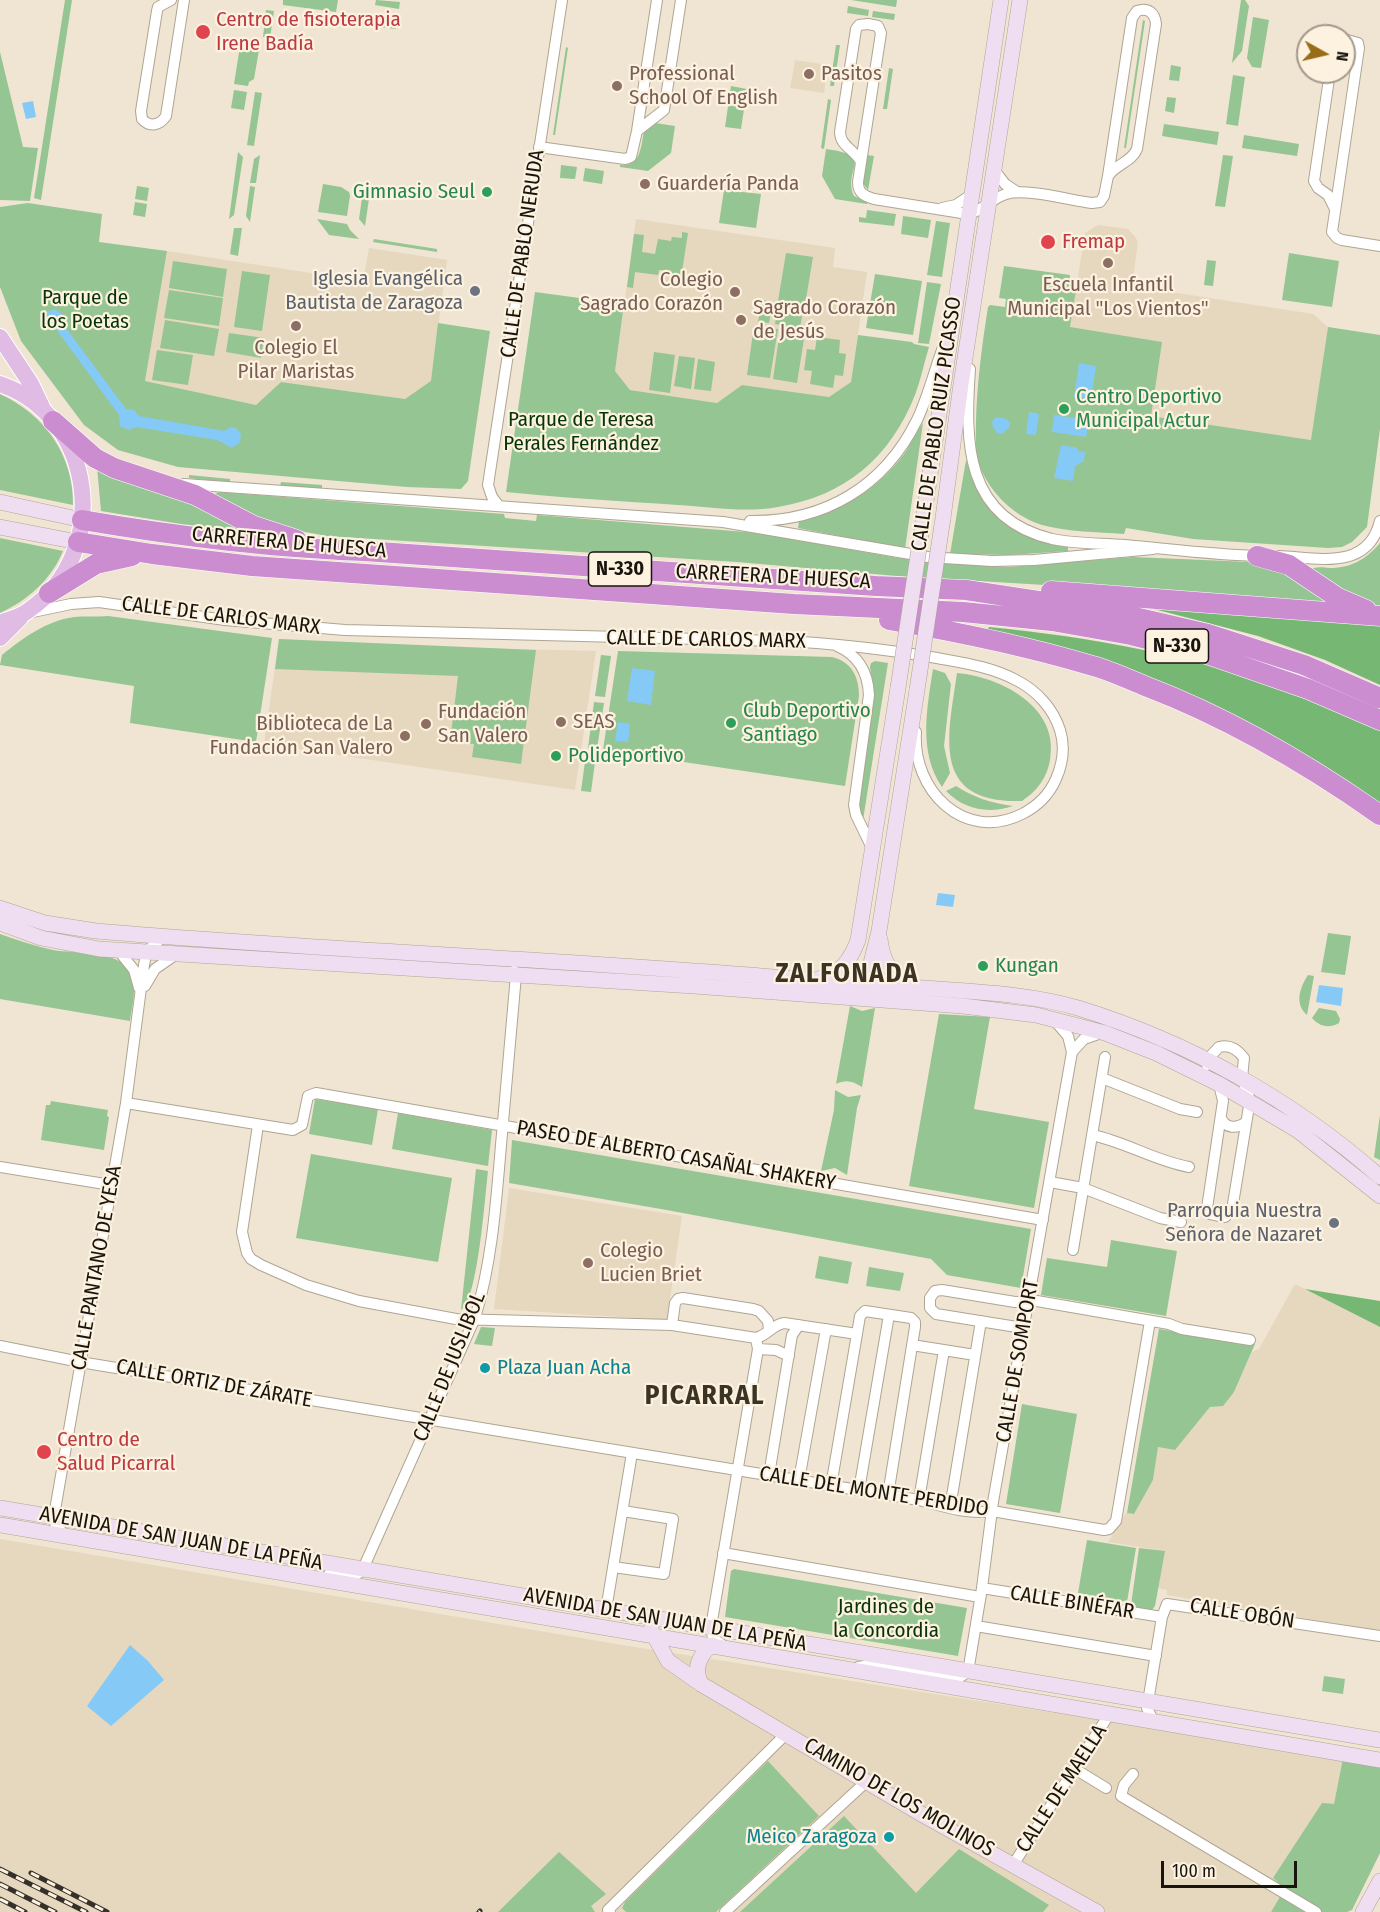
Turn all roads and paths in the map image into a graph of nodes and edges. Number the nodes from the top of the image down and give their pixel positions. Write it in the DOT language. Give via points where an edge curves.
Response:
graph roads {
  1 [pos="184,0"];
  2 [pos="562,0"];
  3 [pos="657,0"];
  4 [pos="681,0"];
  5 [pos="1001,0"];
  6 [pos="1020,0"];
  7 [pos="168,2"];
  8 [pos="180,20"];
  9 [pos="1356,42"];
  10 [pos="1356,68"];
  11 [pos="1328,84"];
  12 [pos="1354,84"];
  13 [pos="642,99"];
  14 [pos="659,116"];
  15 [pos="637,131"];
  16 [pos="865,136"];
  17 [pos="1112,146"];
  18 [pos="539,147"];
  19 [pos="849,147"];
  20 [pos="1127,159"];
  21 [pos="861,162"];
  22 [pos="995,171"];
  23 [pos="1108,176"];
  24 [pos="1340,177"];
  25 [pos="1323,190"];
  26 [pos="1018,192"];
  27 [pos="971,195"];
  28 [pos="990,204"];
  29 [pos="938,208"];
  30 [pos="1335,209"];
  31 [pos="968,214"];
  32 [pos="1380,246"];
  33 [pos="974,300"];
  34 [pos="951,328"];
  35 [pos="0,337"];
  36 [pos="0,384"];
  37 [pos="48,416"];
  38 [pos="157,482"];
  39 [pos="489,485"];
  40 [pos="0,502"];
  41 [pos="462,504"];
  42 [pos="499,506"];
  43 [pos="82,520"];
  44 [pos="1380,521"];
  45 [pos="723,522"];
  46 [pos="0,527"];
  47 [pos="78,542"];
  48 [pos="1153,549"];
  49 [pos="364,551"];
  50 [pos="152,554"];
  51 [pos="1257,556"];
  52 [pos="966,590"];
  53 [pos="49,593"];
  54 [pos="794,604"];
  55 [pos="23,614"];
  56 [pos="1380,615"];
  57 [pos="0,623"];
  58 [pos="0,638"];
  59 [pos="831,643"];
  60 [pos="916,692"];
  61 [pos="1380,698"];
  62 [pos="1380,720"];
  63 [pos="1380,815"];
  64 [pos="872,848"];
  65 [pos="0,908"];
  66 [pos="0,923"];
  67 [pos="879,931"];
  68 [pos="163,937"];
  69 [pos="858,940"];
  70 [pos="288,944"];
  71 [pos="118,950"];
  72 [pos="147,951"];
  73 [pos="182,954"];
  74 [pos="279,959"];
  75 [pos="510,960"];
  76 [pos="516,975"];
  77 [pos="811,980"];
  78 [pos="862,983"];
  79 [pos="918,987"];
  80 [pos="831,996"];
  81 [pos="140,997"];
  82 [pos="887,1002"];
  83 [pos="1099,1015"];
  84 [pos="1052,1018"];
  85 [pos="1079,1024"];
  86 [pos="1106,1033"];
  87 [pos="1071,1049"];
  88 [pos="1105,1057"];
  89 [pos="1207,1060"];
  90 [pos="1102,1078"];
  91 [pos="1242,1078"];
  92 [pos="1217,1082"];
  93 [pos="1250,1100"];
  94 [pos="126,1103"];
  95 [pos="1197,1112"];
  96 [pos="1221,1118"];
  97 [pos="1246,1122"];
  98 [pos="258,1125"];
  99 [pos="503,1126"];
  100 [pos="1092,1135"];
  101 [pos="0,1167"];
  102 [pos="1189,1167"];
  103 [pos="1380,1177"];
  104 [pos="1050,1182"];
  105 [pos="111,1185"];
  106 [pos="1083,1188"];
  107 [pos="1380,1196"];
  108 [pos="1043,1220"];
  109 [pos="1181,1222"];
  110 [pos="1073,1250"];
  111 [pos="1028,1301"];
  112 [pos="889,1315"];
  113 [pos="475,1318"];
  114 [pos="981,1321"];
  115 [pos="1150,1322"];
  116 [pos="672,1325"];
  117 [pos="799,1325"];
  118 [pos="1023,1328"];
  119 [pos="826,1329"];
  120 [pos="769,1330"];
  121 [pos="857,1334"];
  122 [pos="1250,1340"];
  123 [pos="757,1344"];
  124 [pos="912,1345"];
  125 [pos="0,1346"];
  126 [pos="944,1350"];
  127 [pos="975,1355"];
  128 [pos="789,1356"];
  129 [pos="80,1362"];
  130 [pos="429,1421"];
  131 [pos="632,1453"];
  132 [pos="738,1470"];
  133 [pos="769,1475"];
  134 [pos="799,1480"];
  135 [pos="831,1486"];
  136 [pos="859,1490"];
  137 [pos="888,1495"];
  138 [pos="919,1500"];
  139 [pos="0,1508"];
  140 [pos="950,1508"];
  141 [pos="623,1511"];
  142 [pos="992,1511"];
  143 [pos="54,1518"];
  144 [pos="0,1525"];
  145 [pos="65,1536"];
  146 [pos="723,1553"];
  147 [pos="614,1567"];
  148 [pos="363,1569"];
  149 [pos="269,1571"];
  150 [pos="981,1593"];
  151 [pos="606,1610"];
  152 [pos="640,1616"];
  153 [pos="1162,1617"];
  154 [pos="976,1626"];
  155 [pos="711,1627"];
  156 [pos="654,1635"];
  157 [pos="1380,1636"];
  158 [pos="719,1646"];
  159 [pos="1156,1656"];
  160 [pos="852,1670"];
  161 [pos="968,1672"];
  162 [pos="701,1684"];
  163 [pos="1148,1702"];
  164 [pos="1110,1713"];
  165 [pos="1153,1720"];
  166 [pos="787,1733"];
  167 [pos="1380,1740"];
  168 [pos="1380,1760"];
  169 [pos="1075,1769"];
  170 [pos="1133,1774"];
  171 [pos="867,1781"];
  172 [pos="1106,1788"];
  173 [pos="1013,1865"];
  174 [pos="1380,1881"];
  175 [pos="610,1912"];
  176 [pos="725,1912"];
  177 [pos="1097,1912"];
  178 [pos="1316,1912"];
  179 [pos="1363,1912"];
  1 -- 8 [label="street"];
  2 -- 18 [label="street, CALLE DE PABLO NERUDA"];
  3 -- 13 [label="street"];
  4 -- 14 [label="street" via="664,110"];
  5 -- 27 [label="main road, CALLE DE PABLO RUIZ PICASSO"];
  6 -- 22 [label="main road, CALLE DE PABLO RUIZ PICASSO"];
  7 -- 8 [label="street"];
  7 -- 8 [label="street" via="157,10 141,111 142,119 151,124 166,116"];
  9 -- 10 [label="street"];
  11 -- 25 [label="street" via="1314,181"];
  12 -- 24 [label="street"];
  13 -- 14 [label="street" via="645,111"];
  13 -- 15 [label="street"];
  14 -- 15 [label="street"];
  15 -- 18 [label="street" via="628,159"];
  16 -- 19 [label="street"];
  16 -- 19 [label="street" via="881,33 878,26 868,24 856,29 840,139"];
  16 -- 21 [label="street"];
  17 -- 20 [label="street" via="1115,155"];
  17 -- 20 [label="street" via="1132,18 1137,11 1147,9 1156,24 1137,149"];
  17 -- 23 [label="street"];
  18 -- 39 [label="street, CALLE DE PABLO NERUDA"];
  19 -- 21 [label="street"];
  20 -- 23 [label="street"];
  21 -- 29 [label="street" via="858,188 865,196"];
  22 -- 26 [label="street"];
  22 -- 28 [label="main road, CALLE DE PABLO RUIZ PICASSO"];
  23 -- 26 [label="street" via="1104,196 1097,203"];
  24 -- 25 [label="street" via="1335,185"];
  24 -- 30 [label="street"];
  25 -- 30 [label="street"];
  26 -- 28 [label="street" via="1005,194"];
  27 -- 29 [label="street" via="956,205"];
  27 -- 31 [label="main road, CALLE DE PABLO RUIZ PICASSO"];
  28 -- 31 [label="street"];
  28 -- 33 [label="main road, CALLE DE PABLO RUIZ PICASSO"];
  29 -- 31 [label="street"];
  30 -- 32 [label="street" via="1332,232 1337,238"];
  31 -- 34 [label="main road, CALLE DE PABLO RUIZ PICASSO"];
  33 -- 48 [label="street" via="968,441 973,466 987,495 1010,519 1039,535"];
  33 -- 60 [label="main road, CALLE DE PABLO RUIZ PICASSO, bridge"];
  34 -- 45 [label="street" via="907,440 873,479 840,501 809,513 773,520"];
  34 -- 64 [label="main road, CALLE DE PABLO RUIZ PICASSO, bridge"];
  35 -- 37 [label="main road"];
  36 -- 37 [label="main road" via="21,394"];
  37 -- 38 [label="highway" via="95,458"];
  37 -- 43 [label="main road" via="75,458 84,500"];
  38 -- 41 [label="street"];
  38 -- 49 [label="highway" via="205,499 274,534"];
  39 -- 41 [label="street" via="479,497"];
  39 -- 42 [label="street"];
  40 -- 43 [label="main road"];
  41 -- 42 [label="street"];
  42 -- 45 [label="street"];
  43 -- 47 [label="main road"];
  43 -- 49 [label="highway, CARRETERA DE HUESCA / N-330" via="244,544"];
  44 -- 51 [label="street" via="1365,548 1350,557"];
  45 -- 48 [label="street" via="928,557 1034,560"];
  46 -- 47 [label="main road"];
  47 -- 50 [label="highway, CARRETERA DE HUESCA / N-330"];
  47 -- 53 [label="main road"];
  48 -- 51 [label="street"];
  49 -- 52 [label="highway, CARRETERA DE HUESCA / N-330"];
  50 -- 53 [label="highway" via="102,562"];
  50 -- 54 [label="highway, CARRETERA DE HUESCA / N-330" via="252,566"];
  51 -- 56 [label="highway" via="1289,565 1338,598"];
  52 -- 56 [label="highway" via="1062,592"];
  52 -- 61 [label="highway, CARRETERA DE HUESCA / N-330" via="1117,613 1208,634 1304,665"];
  53 -- 55 [label="main road"];
  54 -- 62 [label="highway, CARRETERA DE HUESCA / N-330" via="963,612 1052,621 1131,635 1259,671"];
  54 -- 63 [label="highway" via="992,639 1096,667 1190,703 1263,739"];
  55 -- 57 [label="main road"];
  55 -- 58 [label="main road"];
  55 -- 59 [label="street, CALLE DE CARLOS MARX" via="99,602 225,620 345,630"];
  59 -- 60 [label="street, CALLE DE CARLOS MARX" via="969,664 1005,674 1029,688 1051,711 1063,740 1060,771 1048,794 1032,808 1002,821 969,818 944,805 925,781 918,763"];
  59 -- 64 [label="street" via="855,656 867,677 869,695 854,805"];
  60 -- 67 [label="main road, CALLE DE PABLO RUIZ PICASSO"];
  64 -- 69 [label="main road, CALLE DE PABLO RUIZ PICASSO"];
  65 -- 68 [label="main road" via="61,926"];
  66 -- 71 [label="main road" via="55,942"];
  67 -- 78 [label="main road, CALLE DE PABLO RUIZ PICASSO" via="872,965"];
  67 -- 79 [label="main road, CALLE DE PABLO RUIZ PICASSO" via="882,954 892,972"];
  68 -- 70 [label="main road"];
  68 -- 72 [label="street"];
  69 -- 77 [label="main road, CALLE DE PABLO RUIZ PICASSO" via="840,969"];
  69 -- 78 [label="main road, CALLE DE PABLO RUIZ PICASSO"];
  70 -- 74 [label="street"];
  70 -- 75 [label="main road"];
  71 -- 72 [label="main road"];
  71 -- 81 [label="street, CALLE PANTANO DE YESA" via="138,978"];
  72 -- 73 [label="main road"];
  72 -- 81 [label="street, CALLE PANTANO DE YESA"];
  73 -- 74 [label="main road"];
  73 -- 81 [label="street, CALLE PANTANO DE YESA" via="169,957 155,969"];
  74 -- 76 [label="main road"];
  75 -- 76 [label="street"];
  75 -- 77 [label="main road"];
  76 -- 80 [label="main road"];
  76 -- 99 [label="street, CALLE DE JUSLIBOL"];
  77 -- 78 [label="main road"];
  78 -- 79 [label="main road"];
  78 -- 80 [label="main road"];
  78 -- 82 [label="main road" via="869,993"];
  79 -- 83 [label="main road" via="1014,995"];
  80 -- 82 [label="main road"];
  81 -- 94 [label="street, CALLE PANTANO DE YESA"];
  82 -- 84 [label="main road" via="997,1009"];
  83 -- 85 [label="street"];
  83 -- 89 [label="main road"];
  84 -- 85 [label="main road"];
  84 -- 87 [label="street" via="1065,1031"];
  85 -- 86 [label="main road"];
  85 -- 87 [label="street, CALLE DE SOMPORT"];
  86 -- 87 [label="street" via="1084,1039"];
  86 -- 92 [label="main road"];
  87 -- 104 [label="street, CALLE DE SOMPORT"];
  88 -- 90 [label="street"];
  89 -- 91 [label="main road"];
  89 -- 91 [label="street" via="1219,1047 1233,1048 1244,1058"];
  89 -- 92 [label="street" via="1208,1070"];
  90 -- 95 [label="street"];
  90 -- 100 [label="street"];
  91 -- 93 [label="street"];
  91 -- 103 [label="main road" via="1328,1134"];
  92 -- 93 [label="main road"];
  92 -- 96 [label="street" via="1223,1095"];
  93 -- 97 [label="street"];
  93 -- 107 [label="main road" via="1297,1130"];
  94 -- 98 [label="street"];
  94 -- 105 [label="street, CALLE PANTANO DE YESA"];
  96 -- 97 [label="street" via="1233,1128"];
  96 -- 97 [label="street" via="1207,1208 1213,1216 1225,1217 1232,1210"];
  98 -- 99 [label="street, PASEO DE ALBERTO CASAÑAL SHAKERY" via="293,1130 302,1125 309,1095 316,1092"];
  98 -- 113 [label="street" via="242,1229 251,1259 306,1285 359,1301 456,1319"];
  99 -- 108 [label="street, PASEO DE ALBERTO CASAÑAL SHAKERY"];
  99 -- 113 [label="street, CALLE DE JUSLIBOL" via="490,1256"];
  100 -- 102 [label="street"];
  100 -- 106 [label="street"];
  101 -- 105 [label="street"];
  104 -- 106 [label="street"];
  104 -- 108 [label="street, CALLE DE SOMPORT"];
  105 -- 129 [label="street, CALLE PANTANO DE YESA"];
  106 -- 109 [label="street" via="1160,1218"];
  106 -- 110 [label="street"];
  108 -- 111 [label="street, CALLE DE SOMPORT"];
  111 -- 114 [label="street" via="942,1290 935,1291 930,1298 932,1311"];
  111 -- 115 [label="street"];
  111 -- 118 [label="street, CALLE DE SOMPORT"];
  112 -- 121 [label="street" via="863,1312"];
  112 -- 124 [label="street" via="914,1320"];
  112 -- 136 [label="street"];
  113 -- 116 [label="street"];
  113 -- 130 [label="street, CALLE DE JUSLIBOL"];
  114 -- 118 [label="street"];
  114 -- 127 [label="street"];
  115 -- 122 [label="street"];
  115 -- 142 [label="street, CALLE DEL MONTE PERDIDO" via="1114,1525 1099,1529"];
  116 -- 120 [label="street" via="675,1303 681,1298 755,1310 768,1321"];
  116 -- 123 [label="street"];
  117 -- 119 [label="street"];
  117 -- 120 [label="street" via="781,1323"];
  117 -- 128 [label="street" via="793,1331"];
  118 -- 142 [label="street, CALLE DE SOMPORT"];
  119 -- 121 [label="street"];
  119 -- 134 [label="street"];
  120 -- 123 [label="street"];
  121 -- 135 [label="street"];
  123 -- 128 [label="street"];
  123 -- 132 [label="street"];
  124 -- 126 [label="street"];
  124 -- 137 [label="street"];
  125 -- 129 [label="street, CALLE ORTIZ DE ZÁRATE"];
  126 -- 127 [label="street"];
  126 -- 138 [label="street"];
  127 -- 140 [label="street"];
  128 -- 133 [label="street"];
  129 -- 130 [label="street, CALLE ORTIZ DE ZÁRATE"];
  129 -- 143 [label="street, CALLE PANTANO DE YESA"];
  130 -- 131 [label="street, CALLE DEL MONTE PERDIDO"];
  130 -- 148 [label="street, CALLE DE JUSLIBOL"];
  131 -- 132 [label="street, CALLE DEL MONTE PERDIDO"];
  131 -- 141 [label="street"];
  132 -- 133 [label="street, CALLE DEL MONTE PERDIDO"];
  132 -- 146 [label="street"];
  133 -- 134 [label="street, CALLE DEL MONTE PERDIDO"];
  134 -- 135 [label="street, CALLE DEL MONTE PERDIDO"];
  135 -- 136 [label="street, CALLE DEL MONTE PERDIDO"];
  136 -- 137 [label="street, CALLE DEL MONTE PERDIDO"];
  137 -- 138 [label="street, CALLE DEL MONTE PERDIDO"];
  138 -- 140 [label="street, CALLE DEL MONTE PERDIDO"];
  139 -- 143 [label="main road, AVENIDA DE SAN JUAN DE LA PEÑA"];
  140 -- 142 [label="street, CALLE DEL MONTE PERDIDO"];
  141 -- 147 [label="street"];
  141 -- 147 [label="street" via="673,1519 664,1574"];
  142 -- 150 [label="street, CALLE DE SOMPORT"];
  143 -- 145 [label="street"];
  143 -- 148 [label="main road, AVENIDA DE SAN JUAN DE LA PEÑA"];
  144 -- 145 [label="main road, AVENIDA DE SAN JUAN DE LA PEÑA"];
  145 -- 149 [label="main road, AVENIDA DE SAN JUAN DE LA PEÑA"];
  146 -- 150 [label="street"];
  146 -- 155 [label="street"];
  147 -- 151 [label="street"];
  148 -- 149 [label="street, AVENIDA DE SAN JUAN DE LA PEÑA" via="351,1576"];
  148 -- 151 [label="main road, AVENIDA DE SAN JUAN DE LA PEÑA"];
  149 -- 156 [label="main road, AVENIDA DE SAN JUAN DE LA PEÑA"];
  150 -- 153 [label="street, CALLE BINÉFAR"];
  150 -- 154 [label="street, CALLE DE SOMPORT"];
  151 -- 152 [label="main road, AVENIDA DE SAN JUAN DE LA PEÑA"];
  152 -- 155 [label="main road, AVENIDA DE SAN JUAN DE LA PEÑA"];
  152 -- 156 [label="main road, CAMINO DE LOS MOLINOS"];
  153 -- 157 [label="street, CALLE OBÓN" via="1166,1605 1171,1603"];
  153 -- 159 [label="street, CALLE OBÓN"];
  154 -- 159 [label="street"];
  154 -- 161 [label="street, CALLE DE SOMPORT"];
  155 -- 158 [label="street"];
  155 -- 161 [label="main road, AVENIDA DE SAN JUAN DE LA PEÑA"];
  156 -- 158 [label="main road, AVENIDA DE SAN JUAN DE LA PEÑA"];
  156 -- 162 [label="main road, CAMINO DE LOS MOLINOS" via="663,1656"];
  158 -- 160 [label="main road, AVENIDA DE SAN JUAN DE LA PEÑA"];
  158 -- 162 [label="main road" via="702,1654 698,1663"];
  159 -- 163 [label="street, CALLE OBÓN"];
  160 -- 161 [label="street, AVENIDA DE SAN JUAN DE LA PEÑA" via="870,1665 949,1678"];
  160 -- 164 [label="main road, AVENIDA DE SAN JUAN DE LA PEÑA"];
  161 -- 163 [label="main road, AVENIDA DE SAN JUAN DE LA PEÑA"];
  162 -- 166 [label="main road, CAMINO DE LOS MOLINOS"];
  163 -- 165 [label="street"];
  163 -- 167 [label="main road, AVENIDA DE SAN JUAN DE LA PEÑA"];
  164 -- 165 [label="main road, AVENIDA DE SAN JUAN DE LA PEÑA"];
  164 -- 169 [label="street, CALLE DE MAELLA"];
  165 -- 168 [label="main road, AVENIDA DE SAN JUAN DE LA PEÑA"];
  166 -- 171 [label="main road, CAMINO DE LOS MOLINOS"];
  166 -- 175 [label="street"];
  169 -- 172 [label="street"];
  169 -- 173 [label="street, CALLE DE MAELLA"];
  170 -- 178 [label="street" via="1120,1796"];
  171 -- 173 [label="main road, CAMINO DE LOS MOLINOS"];
  171 -- 176 [label="street"];
  173 -- 177 [label="main road, CAMINO DE LOS MOLINOS"];
  174 -- 179 [label="main road"];
}
